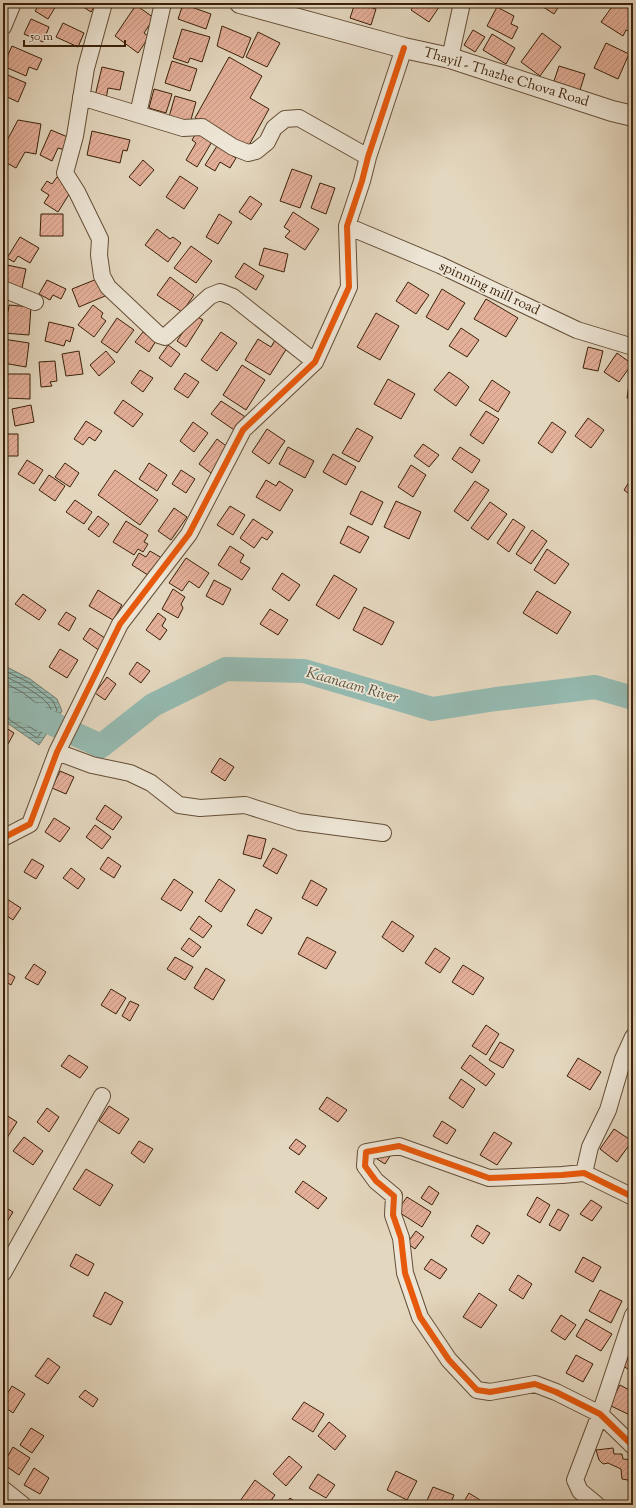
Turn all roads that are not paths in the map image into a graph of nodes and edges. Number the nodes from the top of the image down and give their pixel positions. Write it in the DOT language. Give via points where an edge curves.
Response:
graph roads {
  1 [pos="13,3"];
  2 [pos="104,3"];
  3 [pos="163,3"];
  4 [pos="240,3"];
  5 [pos="462,3"];
  6 [pos="3,27"];
  7 [pos="404,48"];
  8 [pos="450,58"];
  9 [pos="81,98"];
  10 [pos="138,114"];
  11 [pos="633,116"];
  12 [pos="368,156"];
  13 [pos="347,226"];
  14 [pos="3,289"];
  15 [pos="35,302"];
  16 [pos="633,346"];
  17 [pos="315,362"];
  18 [pos="57,752"];
  19 [pos="384,833"];
  20 [pos="3,838"];
  21 [pos="633,1037"];
  22 [pos="102,1096"];
  23 [pos="584,1173"];
  24 [pos="633,1197"];
  25 [pos="3,1273"];
  26 [pos="633,1315"];
  27 [pos="600,1414"];
  28 [pos="633,1446"];
  29 [pos="3,1489"];
  30 [pos="23,1505"];
  31 [pos="597,1505"];
  1 -- 6 [label="street"];
  2 -- 9 [label="street" via="86,68"];
  3 -- 10 [label="street"];
  4 -- 7 [label="street, Thayil - Thazhe Chova Road"];
  5 -- 8 [label="street"];
  7 -- 8 [label="street, Thayil - Thazhe Chova Road"];
  7 -- 12 [label="street"];
  8 -- 11 [label="street, Thayil - Thazhe Chova Road"];
  9 -- 10 [label="street"];
  9 -- 17 [label="street" via="75,136 65,173 78,192 100,239 102,276 108,286 165,337 210,296 220,292 234,296"];
  10 -- 12 [label="street" via="183,128 202,127 233,147 248,153 256,151 267,142 274,128 285,119 299,118"];
  12 -- 13 [label="street"];
  13 -- 16 [label="street, spinning mill road" via="577,330"];
  13 -- 17 [label="street" via="349,286"];
  14 -- 15 [label="street"];
  17 -- 18 [label="street" via="243,430 189,534 120,624"];
  18 -- 19 [label="street" via="92,765 130,773 150,783 179,805 200,808 245,805 299,822"];
  18 -- 20 [label="street" via="30,824"];
  21 -- 23 [label="street" via="623,1059 608,1110 590,1148"];
  22 -- 25 [label="street"];
  23 -- 24 [label="street"];
  23 -- 27 [label="street" via="489,1178 398,1146 366,1152 365,1166 376,1181 394,1196 393,1215 401,1238 405,1273 420,1317 449,1360 477,1390 490,1392 535,1384"];
  26 -- 27 [label="street"];
  27 -- 28 [label="street"];
  27 -- 31 [label="street" via="575,1480 580,1491"];
  29 -- 30 [label="street"];
}
